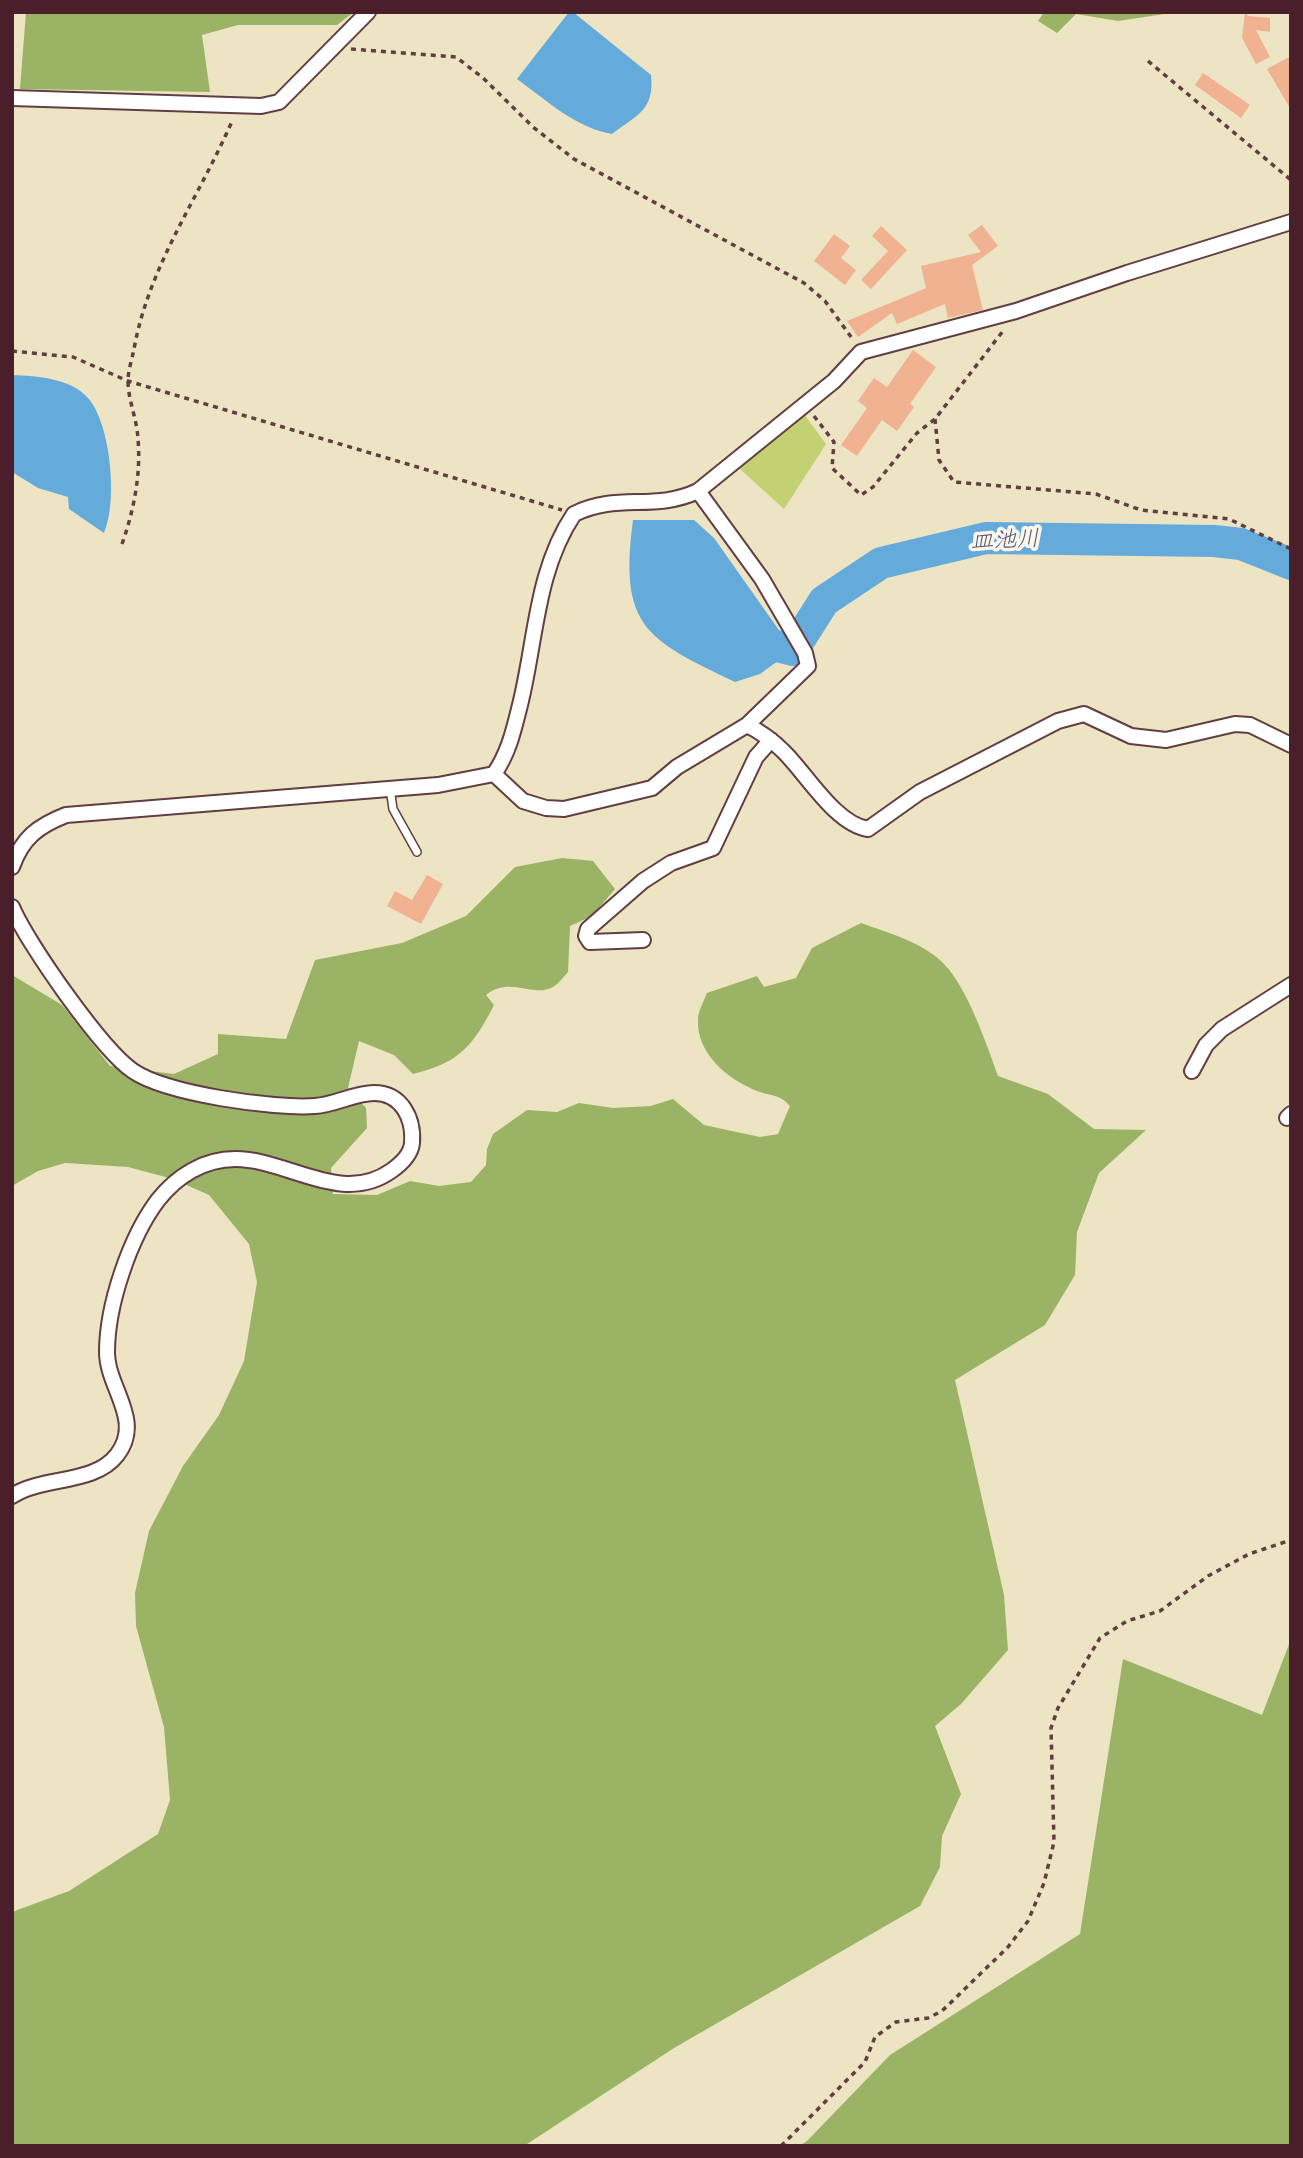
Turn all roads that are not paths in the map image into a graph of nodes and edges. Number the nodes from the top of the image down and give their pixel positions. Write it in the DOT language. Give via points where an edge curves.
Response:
graph roads {
  1 [pos="369,12"];
  2 [pos="12,98"];
  3 [pos="1291,222"];
  4 [pos="698,491"];
  5 [pos="747,725"];
  6 [pos="771,740"];
  7 [pos="1291,745"];
  8 [pos="494,774"];
  9 [pos="390,788"];
  10 [pos="417,852"];
  11 [pos="12,867"];
  12 [pos="12,907"];
  13 [pos="643,940"];
  14 [pos="1291,985"];
  15 [pos="1192,1071"];
  16 [pos="12,1496"];
  1 -- 2 [label="street" via="279,102 240,105"];
  3 -- 4 [label="street" via="1016,312 861,352 806,404"];
  4 -- 5 [label="street" via="762,579 806,653 808,666"];
  4 -- 8 [label="street" via="675,502 611,501 574,514 549,562 510,746"];
  5 -- 6 [label="street"];
  5 -- 8 [label="street" via="677,767 652,788 564,809 523,801"];
  6 -- 7 [label="street" via="826,802 868,829 920,792 1058,721 1084,714 1131,736 1166,740 1235,724 1251,725"];
  6 -- 13 [label="street" via="756,757 713,848 671,863 643,881 588,929 586,936 590,942"];
  8 -- 9 [label="street"];
  9 -- 10 [label="lane" via="393,809"];
  9 -- 11 [label="street" via="66,815 48,821 24,839"];
  12 -- 16 [label="street" via="77,1008 133,1072 228,1099 281,1106 317,1107 375,1093 397,1101 410,1116 413,1133 412,1149 401,1164 352,1186 236,1159 215,1161 178,1179 138,1231 109,1329 107,1365 128,1425 121,1449 86,1474 22,1489"];
  14 -- 15 [label="street" via="1222,1029 1206,1045"];
}
